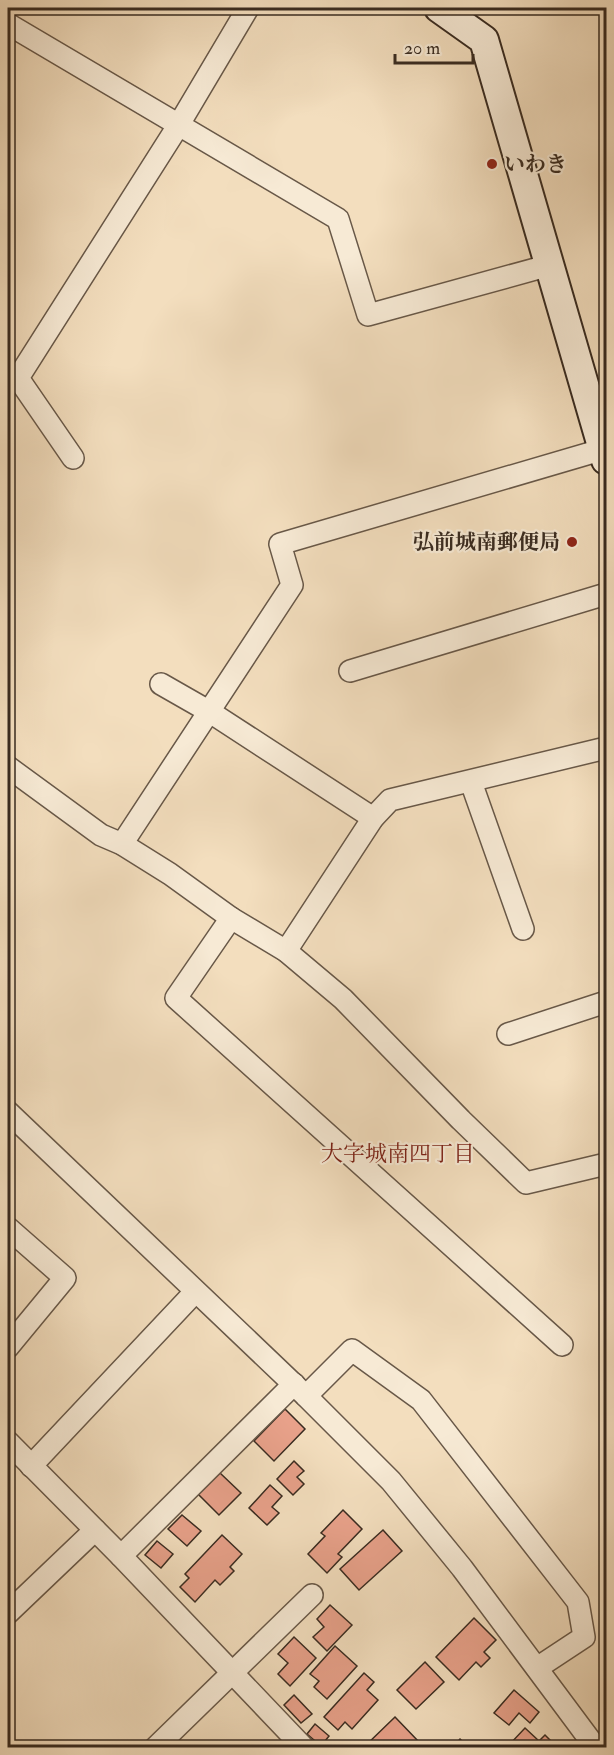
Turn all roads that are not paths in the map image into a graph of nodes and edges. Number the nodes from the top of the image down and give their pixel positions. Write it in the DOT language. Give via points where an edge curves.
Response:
graph roads {
  1 [pos="15,8"];
  2 [pos="248,8"];
  3 [pos="439,8"];
  4 [pos="8,22"];
  5 [pos="178,126"];
  6 [pos="550,265"];
  7 [pos="599,404"];
  8 [pos="605,455"];
  9 [pos="73,458"];
  10 [pos="606,594"];
  11 [pos="350,671"];
  12 [pos="161,684"];
  13 [pos="210,712"];
  14 [pos="606,748"];
  15 [pos="8,767"];
  16 [pos="471,782"];
  17 [pos="373,818"];
  18 [pos="122,844"];
  19 [pos="231,918"];
  20 [pos="523,929"];
  21 [pos="286,951"];
  22 [pos="606,1002"];
  23 [pos="508,1034"];
  24 [pos="8,1112"];
  25 [pos="606,1164"];
  26 [pos="8,1228"];
  27 [pos="195,1292"];
  28 [pos="562,1345"];
  29 [pos="8,1347"];
  30 [pos="300,1390"];
  31 [pos="8,1442"];
  32 [pos="31,1466"];
  33 [pos="95,1530"];
  34 [pos="121,1556"];
  35 [pos="312,1595"];
  36 [pos="8,1613"];
  37 [pos="537,1668"];
  38 [pos="233,1673"];
  39 [pos="154,1748"];
  40 [pos="304,1748"];
  41 [pos="596,1748"];
  1 -- 4 [label="street"];
  2 -- 5 [label="street"];
  3 -- 6 [label="street" via="484,40"];
  4 -- 5 [label="street"];
  5 -- 6 [label="street" via="338,219 368,315"];
  5 -- 9 [label="street" via="18,378"];
  6 -- 7 [label="street"];
  7 -- 8 [label="street"];
  8 -- 13 [label="street" via="280,544 292,585"];
  10 -- 11 [label="street"];
  12 -- 13 [label="street"];
  13 -- 17 [label="street"];
  13 -- 18 [label="street"];
  14 -- 16 [label="street"];
  15 -- 18 [label="street" via="100,835"];
  16 -- 17 [label="street" via="390,800"];
  16 -- 20 [label="street"];
  17 -- 21 [label="street"];
  18 -- 19 [label="street"];
  19 -- 21 [label="street"];
  19 -- 28 [label="street" via="176,998"];
  21 -- 25 [label="street" via="343,999 526,1183"];
  22 -- 23 [label="street"];
  24 -- 27 [label="street"];
  26 -- 29 [label="street" via="65,1278"];
  27 -- 30 [label="street"];
  27 -- 32 [label="street"];
  30 -- 34 [label="street"];
  30 -- 37 [label="street" via="391,1481"];
  30 -- 37 [label="street" via="352,1350 421,1400 578,1602 584,1637"];
  31 -- 32 [label="street"];
  32 -- 33 [label="street"];
  33 -- 34 [label="street"];
  33 -- 36 [label="street"];
  34 -- 38 [label="street"];
  35 -- 38 [label="street"];
  37 -- 41 [label="street"];
  38 -- 39 [label="street"];
  38 -- 40 [label="street"];
}
